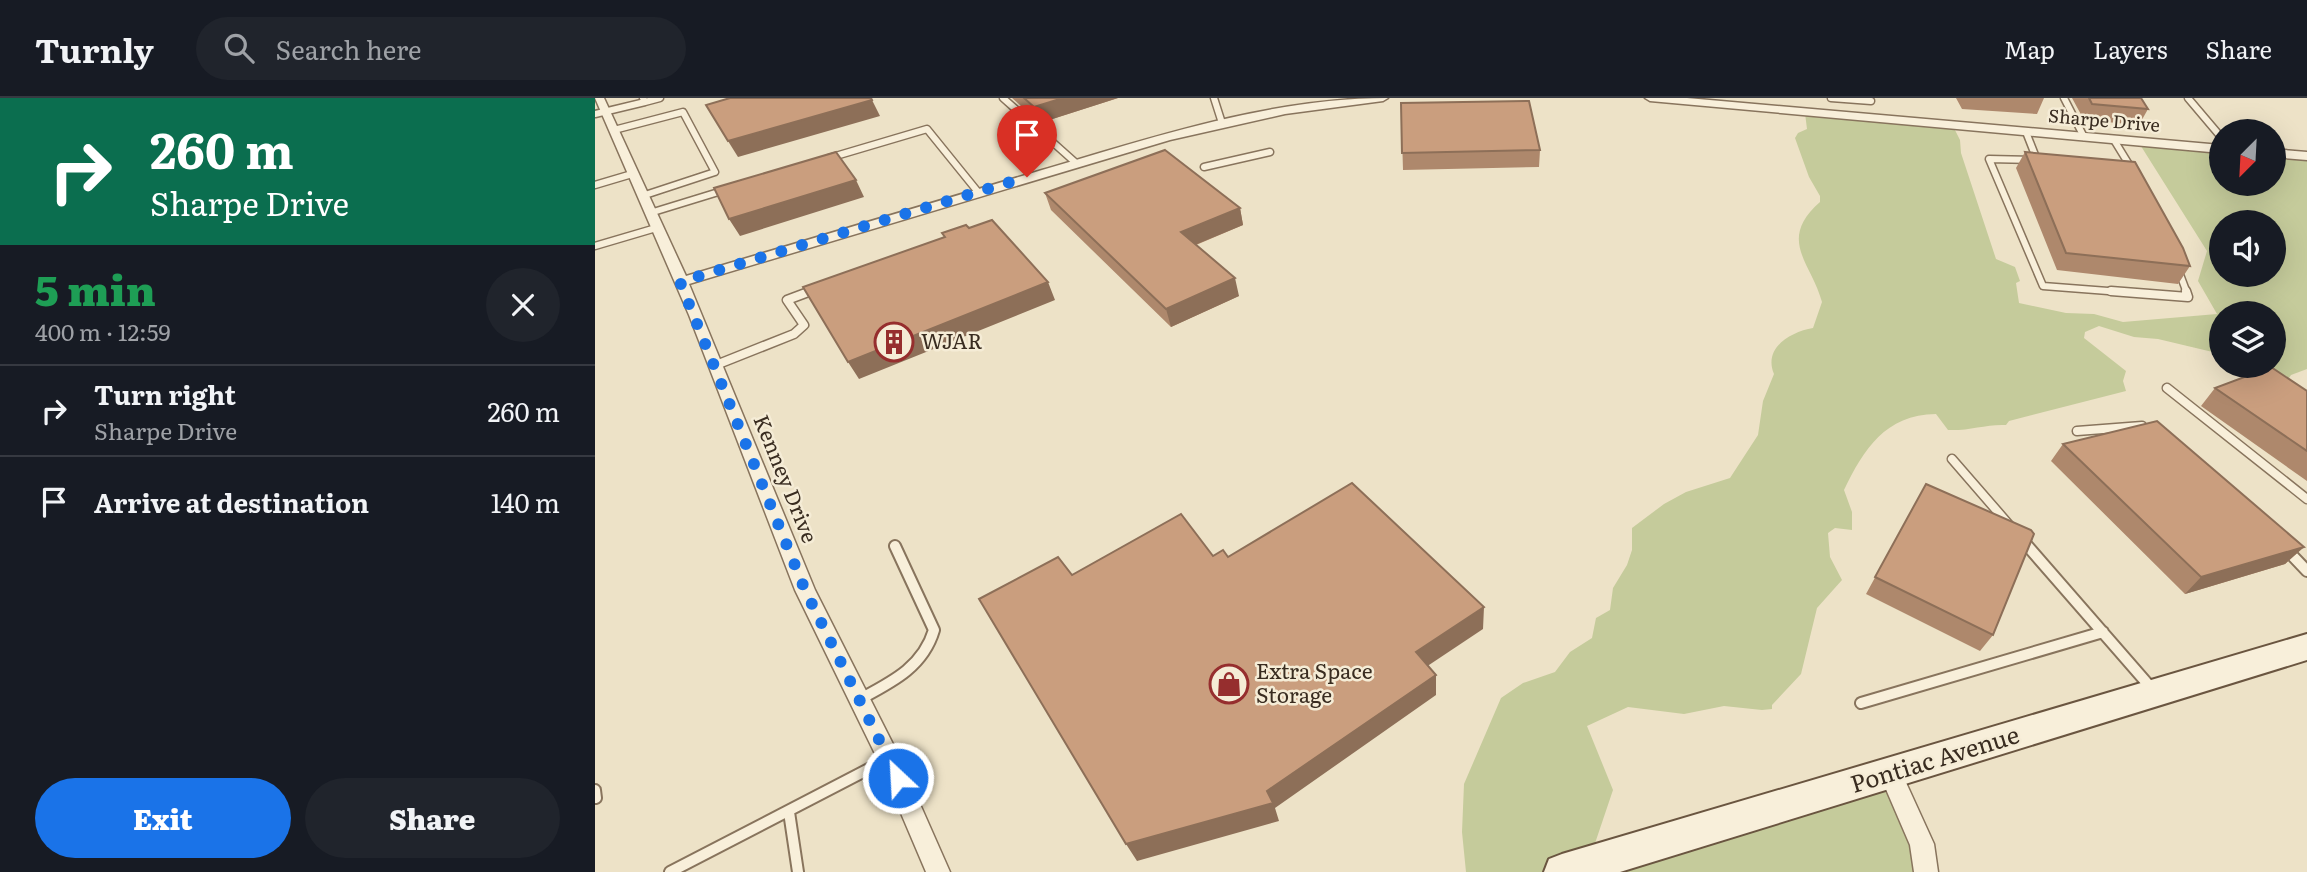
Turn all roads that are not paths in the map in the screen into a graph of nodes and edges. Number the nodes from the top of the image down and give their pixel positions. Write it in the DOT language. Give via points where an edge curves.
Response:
graph roads {
  1 [pos="660,98"];
  2 [pos="1003,98"];
  3 [pos="1214,98"];
  4 [pos="1377,98"];
  5 [pos="1383,98"];
  6 [pos="1650,98"];
  7 [pos="1831,98"];
  8 [pos="2064,98"];
  9 [pos="2188,98"];
  10 [pos="644,100"];
  11 [pos="1870,100"];
  12 [pos="1763,103"];
  13 [pos="599,106"];
  14 [pos="1874,118"];
  15 [pos="1222,123"];
  16 [pos="2209,123"];
  17 [pos="614,130"];
  18 [pos="2026,132"];
  19 [pos="2084,137"];
  20 [pos="2114,140"];
  21 [pos="2209,148"];
  22 [pos="1270,152"];
  23 [pos="2286,154"];
  24 [pos="2307,156"];
  25 [pos="821,161"];
  26 [pos="1076,163"];
  27 [pos="1204,167"];
  28 [pos="632,174"];
  29 [pos="2139,182"];
  30 [pos="595,185"];
  31 [pos="729,189"];
  32 [pos="978,192"];
  33 [pos="642,195"];
  34 [pos="653,220"];
  35 [pos="595,246"];
  36 [pos="2175,257"];
  37 [pos="680,282"];
  38 [pos="823,287"];
  39 [pos="716,365"];
  40 [pos="2168,388"];
  41 [pos="2148,426"];
  42 [pos="2077,431"];
  43 [pos="1952,459"];
  44 [pos="2307,499"];
  45 [pos="2281,545"];
  46 [pos="895,546"];
  47 [pos="2307,571"];
  48 [pos="2103,632"];
  49 [pos="2307,647"];
  50 [pos="2157,694"];
  51 [pos="860,699"];
  52 [pos="1861,703"];
  53 [pos="889,759"];
  54 [pos="1891,773"];
  55 [pos="789,812"];
  56 [pos="1564,871"];
  57 [pos="670,872"];
  58 [pos="799,872"];
  59 [pos="938,872"];
  60 [pos="1926,872"];
  1 -- 10 [label="lane"];
  2 -- 26 [label="lane"];
  3 -- 15 [label="lane"];
  4 -- 5 [label="street"];
  4 -- 15 [label="street"];
  6 -- 12 [label="street, Sharpe Drive"];
  7 -- 11 [label="lane"];
  8 -- 19 [label="lane"];
  9 -- 16 [label="lane"];
  10 -- 13 [label="lane"];
  11 -- 14 [label="lane"];
  12 -- 14 [label="street, Sharpe Drive"];
  13 -- 17 [label="street, Kenney Drive"];
  14 -- 18 [label="street, Sharpe Drive"];
  15 -- 26 [label="street"];
  17 -- 28 [label="street, Kenney Drive"];
  17 -- 33 [label="lane" via="684,112 715,172"];
  18 -- 19 [label="street, Sharpe Drive"];
  18 -- 36 [label="lane" via="2038,160 1989,159 2043,286 2188,297"];
  19 -- 20 [label="street, Sharpe Drive"];
  20 -- 21 [label="street, Sharpe Drive"];
  20 -- 29 [label="lane"];
  22 -- 27 [label="lane"];
  23 -- 24 [label="street"];
  25 -- 32 [label="lane" via="927,129"];
  26 -- 32 [label="street"];
  28 -- 30 [label="lane"];
  28 -- 33 [label="street, Kenney Drive"];
  31 -- 34 [label="lane"];
  32 -- 37 [label="street"];
  33 -- 34 [label="street, Kenney Drive"];
  34 -- 35 [label="lane"];
  34 -- 37 [label="street, Kenney Drive"];
  37 -- 39 [label="street, Kenney Drive"];
  38 -- 39 [label="lane" via="787,300 804,325 794,334"];
  39 -- 51 [label="street, Kenney Drive" via="805,590"];
  40 -- 44 [label="lane"];
  41 -- 42 [label="lane"];
  43 -- 48 [label="lane"];
  45 -- 47 [label="lane"];
  46 -- 51 [label="lane" via="934,630 932,642 903,675"];
  48 -- 50 [label="lane"];
  48 -- 52 [label="lane"];
  49 -- 50 [label="main road, Pontiac Avenue"];
  50 -- 54 [label="main road, Pontiac Avenue"];
  51 -- 53 [label="street, Kenney Drive"];
  53 -- 55 [label="lane"];
  53 -- 59 [label="street, Kenney Drive"];
  54 -- 56 [label="main road, Pontiac Avenue"];
  54 -- 60 [label="street" via="1922,844"];
  55 -- 57 [label="lane"];
  55 -- 58 [label="lane"];
}
